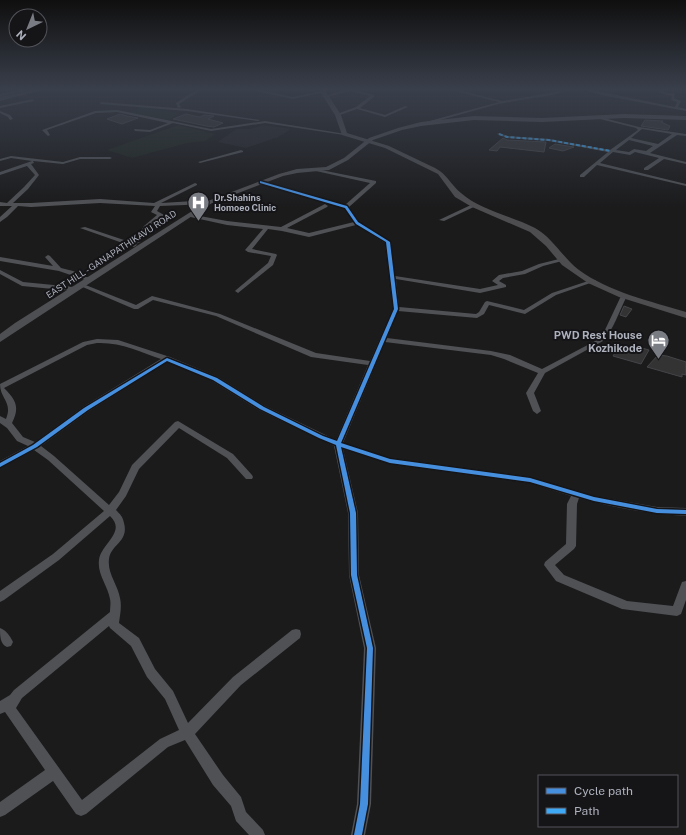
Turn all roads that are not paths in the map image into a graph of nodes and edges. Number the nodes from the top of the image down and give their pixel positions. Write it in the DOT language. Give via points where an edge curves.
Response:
graph roads {
  1 [pos="47,129"];
  2 [pos="156,129"];
  3 [pos="205,129"];
  4 [pos="218,129"];
  5 [pos="311,129"];
  6 [pos="342,129"];
  7 [pos="400,129"];
  8 [pos="638,129"];
  9 [pos="645,129"];
  10 [pos="135,130"];
  11 [pos="344,134"];
  12 [pos="498,134"];
  13 [pos="675,134"];
  14 [pos="48,135"];
  15 [pos="686,135"];
  16 [pos="628,139"];
  17 [pos="368,141"];
  18 [pos="657,145"];
  19 [pos="241,151"];
  20 [pos="611,151"];
  21 [pos="648,153"];
  22 [pos="663,157"];
  23 [pos="110,158"];
  24 [pos="0,160"];
  25 [pos="37,161"];
  26 [pos="200,162"];
  27 [pos="596,163"];
  28 [pos="686,163"];
  29 [pos="28,164"];
  30 [pos="646,169"];
  31 [pos="318,170"];
  32 [pos="0,173"];
  33 [pos="582,176"];
  34 [pos="261,182"];
  35 [pos="195,184"];
  36 [pos="686,185"];
  37 [pos="210,202"];
  38 [pos="0,204"];
  39 [pos="9,204"];
  40 [pos="17,204"];
  41 [pos="156,204"];
  42 [pos="475,205"];
  43 [pos="325,206"];
  44 [pos="346,207"];
  45 [pos="189,216"];
  46 [pos="0,220"];
  47 [pos="442,220"];
  48 [pos="357,223"];
  49 [pos="267,227"];
  50 [pos="83,228"];
  51 [pos="282,229"];
  52 [pos="129,244"];
  53 [pos="140,247"];
  54 [pos="48,257"];
  55 [pos="0,259"];
  56 [pos="563,260"];
  57 [pos="59,269"];
  58 [pos="0,272"];
  59 [pos="392,277"];
  60 [pos="88,279"];
  61 [pos="593,282"];
  62 [pos="81,285"];
  63 [pos="74,289"];
  64 [pos="238,291"];
  65 [pos="624,296"];
  66 [pos="396,309"];
  67 [pos="686,315"];
  68 [pos="0,339"];
  69 [pos="383,340"];
  70 [pos="167,359"];
  71 [pos="372,364"];
  72 [pos="542,372"];
  73 [pos="0,388"];
  74 [pos="536,411"];
  75 [pos="3,422"];
  76 [pos="338,444"];
  77 [pos="35,446"];
  78 [pos="0,465"];
  79 [pos="249,477"];
  80 [pos="576,494"];
  81 [pos="110,511"];
  82 [pos="686,512"];
  83 [pos="686,585"];
  84 [pos="0,597"];
  85 [pos="114,615"];
  86 [pos="296,634"];
  87 [pos="15,699"];
  88 [pos="0,708"];
  89 [pos="187,733"];
  90 [pos="54,772"];
  91 [pos="0,810"];
  92 [pos="258,835"];
  93 [pos="358,835"];
  1 -- 14 [label="street" via="44,130"];
  2 -- 10 [label="street"];
  3 -- 4 [label="street"];
  5 -- 11 [label="street"];
  6 -- 11 [label="main road"];
  7 -- 17 [label="main road, EAST HILL - GANAPATHIKAVU ROAD"];
  8 -- 16 [label="street"];
  9 -- 13 [label="street"];
  11 -- 17 [label="main road"];
  12 -- 20 [label="street"];
  13 -- 15 [label="street"];
  13 -- 18 [label="street"];
  16 -- 18 [label="street"];
  16 -- 20 [label="street"];
  17 -- 31 [label="main road, EAST HILL - GANAPATHIKAVU ROAD" via="340,163"];
  17 -- 42 [label="main road" via="440,173 458,195"];
  18 -- 21 [label="street"];
  19 -- 26 [label="street"];
  20 -- 21 [label="street" via="630,154 634,150"];
  20 -- 27 [label="street"];
  21 -- 22 [label="street"];
  22 -- 28 [label="street"];
  22 -- 30 [label="street"];
  23 -- 25 [label="street" via="80,158 63,163"];
  24 -- 25 [label="street" via="10,157"];
  25 -- 29 [label="street"];
  27 -- 33 [label="street"];
  27 -- 36 [label="street"];
  29 -- 32 [label="street"];
  29 -- 39 [label="street" via="37,175"];
  31 -- 34 [label="main road, EAST HILL - GANAPATHIKAVU ROAD" via="297,171"];
  31 -- 44 [label="street" via="374,182"];
  34 -- 37 [label="main road, EAST HILL - GANAPATHIKAVU ROAD"];
  34 -- 44 [label="street"];
  35 -- 41 [label="street"];
  37 -- 41 [label="street"];
  37 -- 45 [label="main road, EAST HILL - GANAPATHIKAVU ROAD"];
  38 -- 39 [label="street"];
  39 -- 40 [label="street"];
  40 -- 41 [label="street" via="100,201"];
  40 -- 46 [label="street"];
  41 -- 52 [label="street" via="158,206 154,212 162,215 146,227 138,241"];
  42 -- 47 [label="street"];
  42 -- 56 [label="main road" via="533,230 546,240"];
  43 -- 51 [label="street"];
  44 -- 48 [label="street"];
  45 -- 49 [label="street"];
  45 -- 53 [label="main road, EAST HILL - GANAPATHIKAVU ROAD"];
  48 -- 51 [label="street" via="308,234"];
  48 -- 59 [label="street" via="388,242"];
  49 -- 51 [label="street"];
  49 -- 64 [label="street" via="248,250 274,256 271,264"];
  50 -- 52 [label="street"];
  52 -- 53 [label="street"];
  53 -- 60 [label="main road, EAST HILL - GANAPATHIKAVU ROAD"];
  54 -- 57 [label="street"];
  55 -- 57 [label="street"];
  56 -- 59 [label="street" via="541,265 523,273 501,276 495,281 504,286 480,291"];
  56 -- 61 [label="main road"];
  57 -- 60 [label="street"];
  58 -- 63 [label="street" via="22,284"];
  59 -- 66 [label="street"];
  60 -- 62 [label="main road, EAST HILL - GANAPATHIKAVU ROAD"];
  61 -- 65 [label="main road"];
  61 -- 66 [label="street" via="554,294 525,312 487,303 482,313 477,316"];
  62 -- 63 [label="main road, EAST HILL - GANAPATHIKAVU ROAD"];
  62 -- 71 [label="street" via="136,308 152,298 218,315 314,355"];
  63 -- 68 [label="main road, EAST HILL - GANAPATHIKAVU ROAD"];
  65 -- 67 [label="main road"];
  65 -- 72 [label="street" via="607,333 600,340"];
  66 -- 69 [label="street"];
  69 -- 71 [label="street"];
  69 -- 72 [label="street" via="491,353"];
  70 -- 73 [label="street" via="149,354 125,342 97,340 85,343"];
  70 -- 76 [label="street" via="215,379 262,408"];
  70 -- 77 [label="street" via="86,408"];
  71 -- 76 [label="street"];
  72 -- 74 [label="street" via="530,393"];
  73 -- 75 [label="street" via="13,406 13,414"];
  75 -- 77 [label="street" via="20,439"];
  76 -- 80 [label="street" via="390,461 530,480"];
  76 -- 93 [label="street" via="353,513 354,575 370,648 364,804"];
  77 -- 78 [label="street"];
  77 -- 81 [label="street"];
  79 -- 81 [label="street" via="230,456 178,424 135,468 123,494"];
  80 -- 82 [label="street" via="657,511"];
  80 -- 83 [label="street" via="572,504 571,546 549,565 560,578 626,606 677,611"];
  81 -- 84 [label="street" via="56,557"];
  81 -- 85 [label="street" via="118,518 122,529 105,556 104,564 116,599"];
  85 -- 87 [label="street"];
  85 -- 89 [label="street" via="114,625 135,642 151,673 169,695"];
  86 -- 89 [label="street" via="237,681"];
  87 -- 88 [label="street"];
  87 -- 90 [label="street" via="10,710"];
  89 -- 90 [label="street" via="164,744 80,809"];
  89 -- 92 [label="street" via="236,802 241,816"];
  90 -- 91 [label="street"];
}
